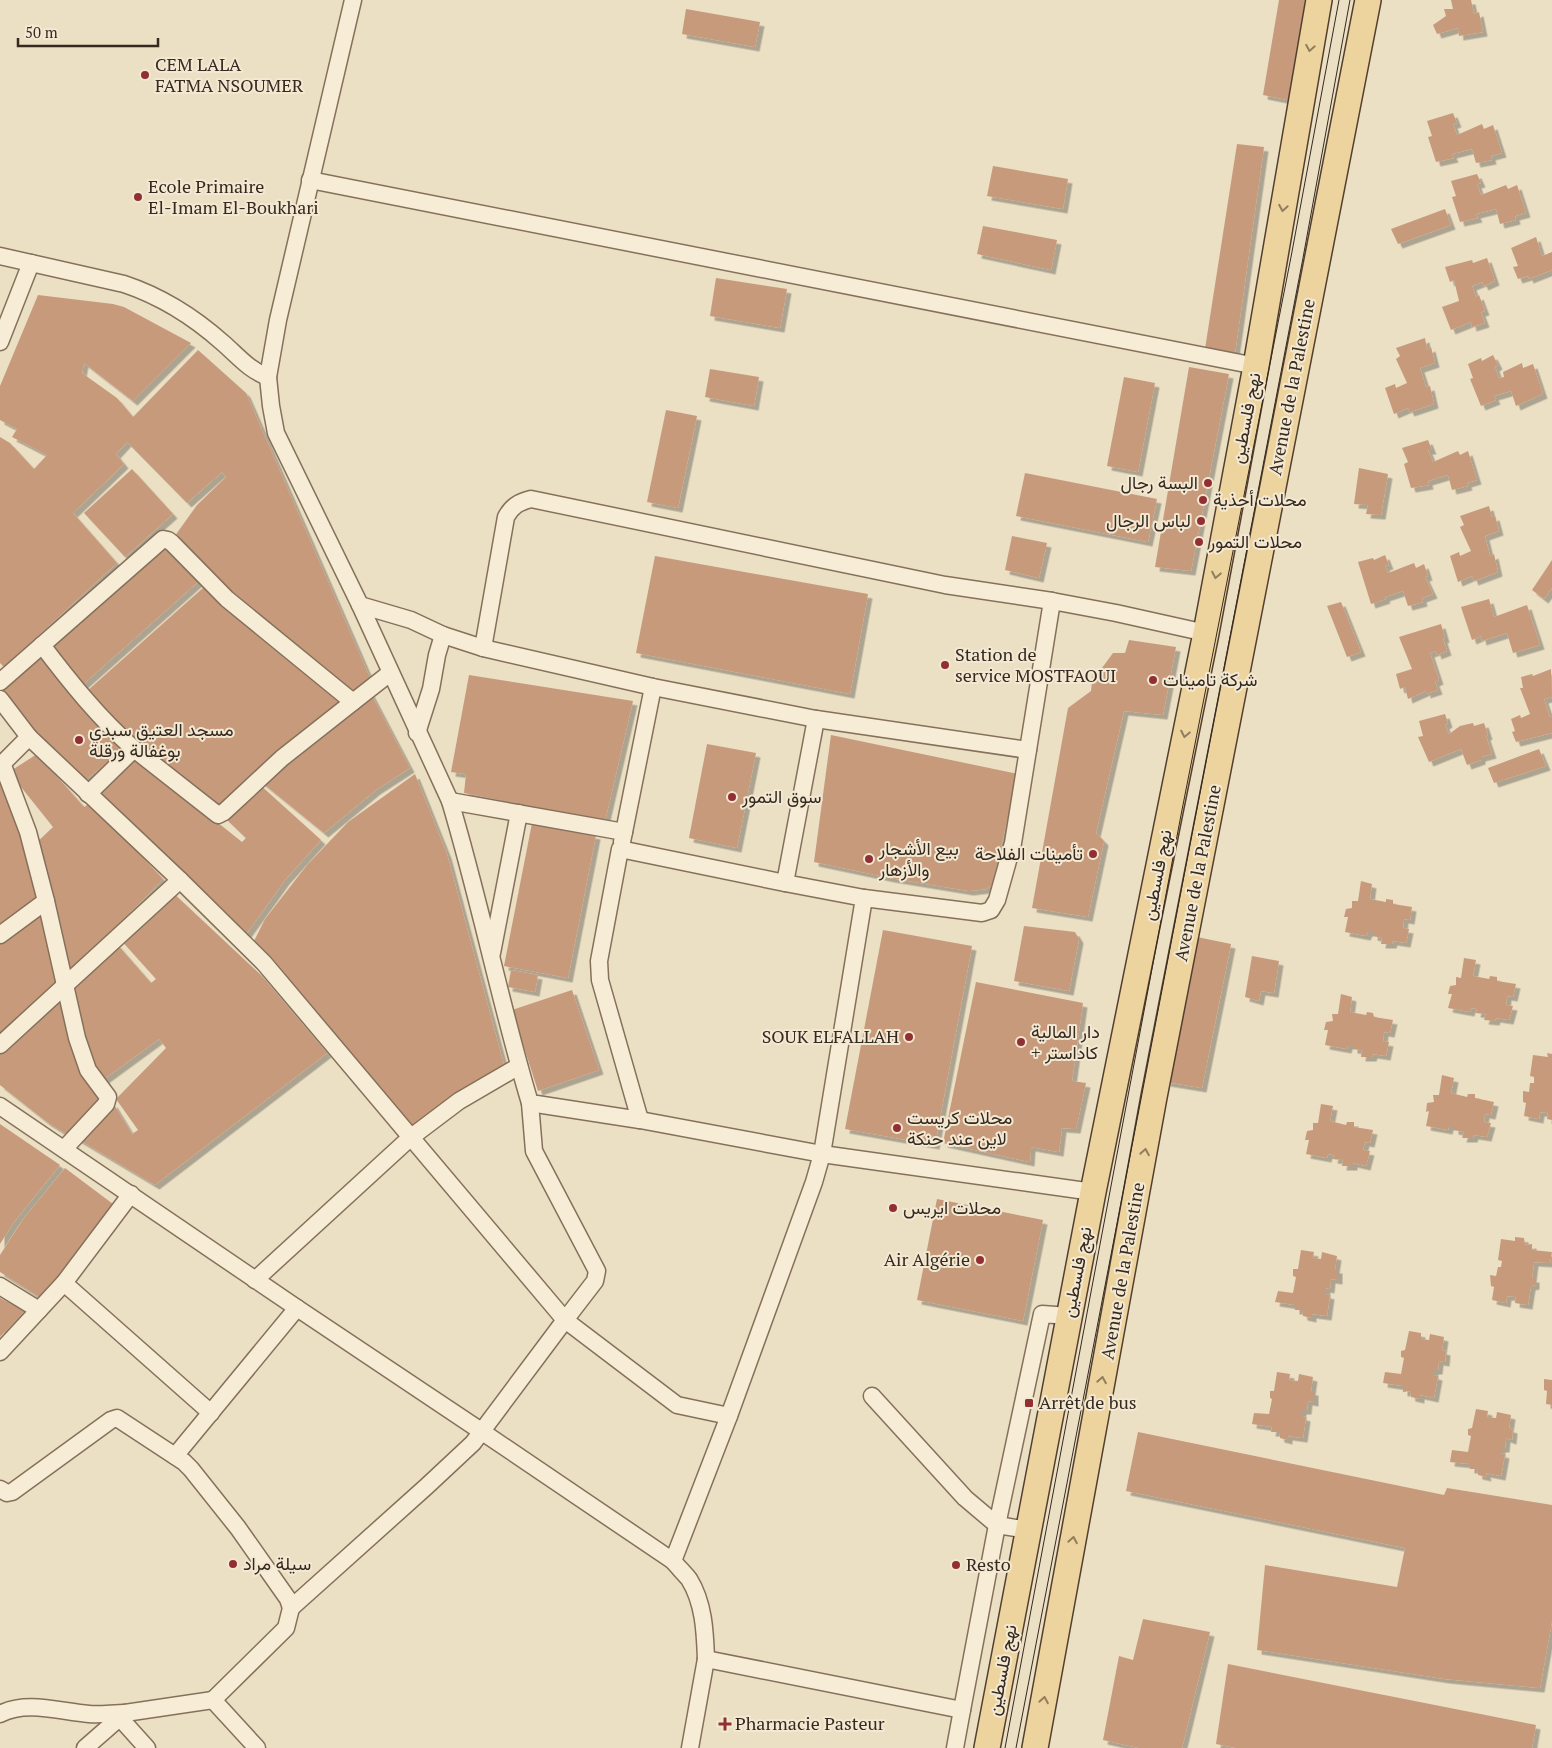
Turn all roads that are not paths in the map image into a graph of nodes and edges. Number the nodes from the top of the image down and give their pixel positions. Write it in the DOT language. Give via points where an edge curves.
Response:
graph roads {
  1 [pos="353,0"];
  2 [pos="1319,0"];
  3 [pos="1368,0"];
  4 [pos="310,180"];
  5 [pos="0,256"];
  6 [pos="30,263"];
  7 [pos="0,342"];
  8 [pos="1256,366"];
  9 [pos="268,377"];
  10 [pos="1052,601"];
  11 [pos="360,605"];
  12 [pos="1206,633"];
  13 [pos="443,635"];
  14 [pos="42,645"];
  15 [pos="483,648"];
  16 [pos="390,672"];
  17 [pos="0,682"];
  18 [pos="653,687"];
  19 [pos="0,700"];
  20 [pos="353,702"];
  21 [pos="816,719"];
  22 [pos="418,733"];
  23 [pos="29,737"];
  24 [pos="134,749"];
  25 [pos="1028,750"];
  26 [pos="1,764"];
  27 [pos="88,794"];
  28 [pos="450,801"];
  29 [pos="519,813"];
  30 [pos="624,832"];
  31 [pos="620,849"];
  32 [pos="180,880"];
  33 [pos="785,884"];
  34 [pos="864,898"];
  35 [pos="46,902"];
  36 [pos="0,934"];
  37 [pos="491,959"];
  38 [pos="66,985"];
  39 [pos="0,1045"];
  40 [pos="519,1066"];
  41 [pos="530,1103"];
  42 [pos="0,1106"];
  43 [pos="640,1120"];
  44 [pos="410,1138"];
  45 [pos="64,1149"];
  46 [pos="822,1154"];
  47 [pos="1093,1192"];
  48 [pos="131,1194"];
  49 [pos="256,1280"];
  50 [pos="64,1283"];
  51 [pos="0,1286"];
  52 [pos="297,1308"];
  53 [pos="39,1310"];
  54 [pos="1069,1316"];
  55 [pos="564,1320"];
  56 [pos="0,1352"];
  57 [pos="872,1396"];
  58 [pos="211,1413"];
  59 [pos="729,1416"];
  60 [pos="481,1430"];
  61 [pos="175,1456"];
  62 [pos="0,1489"];
  63 [pos="997,1525"];
  64 [pos="1029,1530"];
  65 [pos="673,1562"];
  66 [pos="292,1608"];
  67 [pos="706,1659"];
  68 [pos="213,1700"];
  69 [pos="962,1710"];
  70 [pos="0,1714"];
  71 [pos="122,1716"];
  72 [pos="85,1748"];
  73 [pos="147,1748"];
  74 [pos="257,1748"];
  75 [pos="690,1748"];
  76 [pos="955,1748"];
  77 [pos="987,1748"];
  78 [pos="1035,1748"];
  1 -- 4 [label="street"];
  2 -- 8 [label="main road, نهج فلسطين, one-way"];
  78 -- 3 [label="main road, Avenue de la Palestine, one-way" via="1154,1097"];
  4 -- 8 [label="street"];
  4 -- 9 [label="street"];
  5 -- 6 [label="street"];
  6 -- 7 [label="street"];
  6 -- 9 [label="street" via="142,290 200,325 241,361"];
  8 -- 12 [label="main road, نهج فلسطين, one-way"];
  9 -- 11 [label="street" via="276,433"];
  10 -- 12 [label="street"];
  10 -- 15 [label="street" via="945,584 531,499 511,508 506,517"];
  10 -- 25 [label="street"];
  11 -- 13 [label="street" via="411,620"];
  11 -- 16 [label="street"];
  12 -- 47 [label="main road, نهج فلسطين, one-way"];
  13 -- 15 [label="street"];
  13 -- 22 [label="street"];
  14 -- 17 [label="street"];
  14 -- 20 [label="street" via="163,539 168,540 227,599"];
  14 -- 24 [label="street" via="75,688"];
  15 -- 18 [label="street"];
  16 -- 20 [label="street"];
  16 -- 22 [label="street"];
  18 -- 21 [label="street"];
  18 -- 30 [label="street"];
  19 -- 23 [label="street"];
  20 -- 24 [label="street" via="282,758 220,814 215,814"];
  21 -- 25 [label="street"];
  21 -- 33 [label="street"];
  22 -- 28 [label="street"];
  23 -- 26 [label="street"];
  23 -- 27 [label="street"];
  24 -- 27 [label="street"];
  25 -- 34 [label="street" via="1013,843 997,900 991,910 982,913"];
  26 -- 35 [label="street" via="28,832"];
  27 -- 32 [label="street"];
  28 -- 29 [label="street"];
  28 -- 37 [label="street"];
  29 -- 30 [label="street"];
  29 -- 37 [label="street"];
  30 -- 31 [label="street"];
  31 -- 33 [label="street"];
  31 -- 43 [label="street" via="599,961 600,980"];
  32 -- 38 [label="street"];
  32 -- 44 [label="street" via="264,963"];
  33 -- 34 [label="street"];
  34 -- 46 [label="street"];
  35 -- 36 [label="street"];
  35 -- 38 [label="street"];
  37 -- 40 [label="street"];
  38 -- 39 [label="street"];
  38 -- 45 [label="street" via="83,1059 108,1100"];
  40 -- 41 [label="street"];
  40 -- 44 [label="street" via="459,1101"];
  41 -- 43 [label="street"];
  41 -- 55 [label="street" via="534,1151 596,1271 595,1281"];
  42 -- 45 [label="street"];
  43 -- 46 [label="street"];
  44 -- 49 [label="street"];
  44 -- 55 [label="street"];
  45 -- 48 [label="street"];
  46 -- 47 [label="street"];
  46 -- 59 [label="street"];
  47 -- 54 [label="main road, نهج فلسطين"];
  48 -- 49 [label="street"];
  48 -- 50 [label="street"];
  49 -- 52 [label="street"];
  50 -- 53 [label="street"];
  50 -- 58 [label="street"];
  51 -- 53 [label="street"];
  52 -- 58 [label="street"];
  52 -- 60 [label="street"];
  53 -- 56 [label="street"];
  54 -- 63 [label="street" via="1042,1314"];
  54 -- 64 [label="main road, نهج فلسطين"];
  55 -- 59 [label="street" via="677,1405"];
  55 -- 60 [label="street"];
  57 -- 63 [label="street" via="965,1498"];
  58 -- 61 [label="street"];
  59 -- 65 [label="street"];
  60 -- 65 [label="street"];
  60 -- 66 [label="street" via="473,1443"];
  61 -- 62 [label="street" via="117,1418 12,1492"];
  61 -- 66 [label="street" via="191,1469 238,1528"];
  63 -- 64 [label="street"];
  63 -- 69 [label="street"];
  64 -- 77 [label="main road, نهج فلسطين"];
  65 -- 67 [label="street" via="689,1579 700,1605"];
  66 -- 68 [label="street" via="286,1628"];
  67 -- 69 [label="street"];
  67 -- 75 [label="street"];
  68 -- 71 [label="street"];
  68 -- 74 [label="street"];
  69 -- 76 [label="street"];
  70 -- 71 [label="street" via="27,1708"];
  71 -- 72 [label="street"];
  71 -- 73 [label="street"];
}
